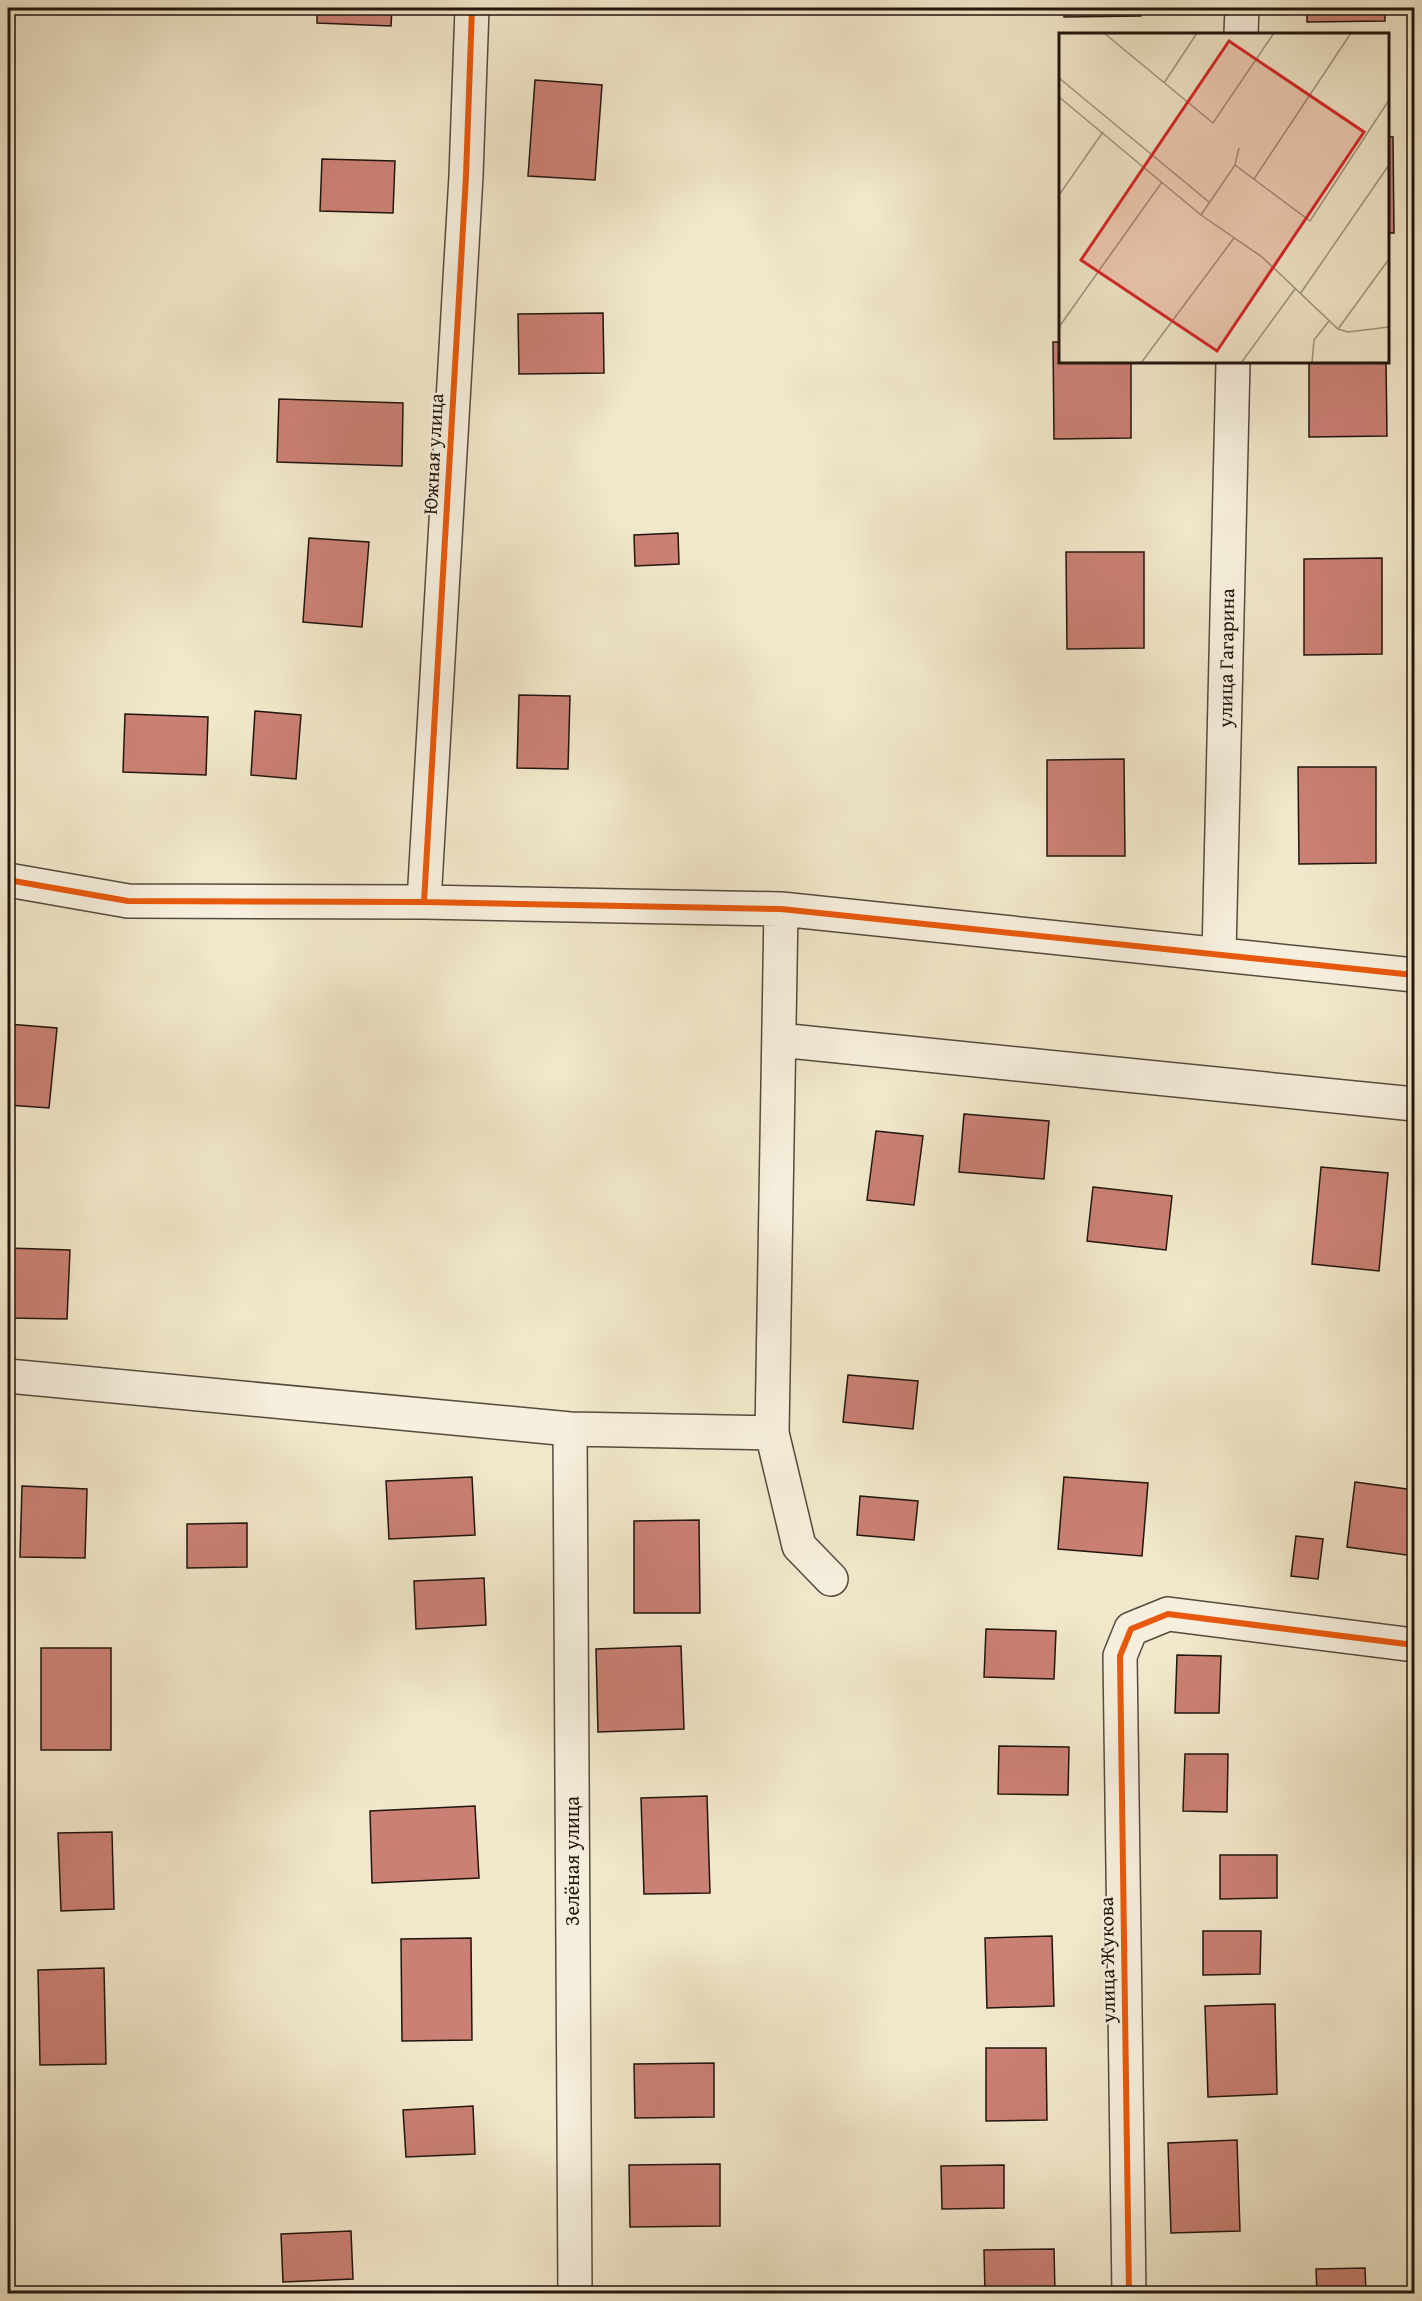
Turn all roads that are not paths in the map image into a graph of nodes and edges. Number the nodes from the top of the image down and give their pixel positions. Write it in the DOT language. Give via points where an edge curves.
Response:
graph roads {
  1 [pos="472,8"];
  2 [pos="1242,8"];
  3 [pos="1241,33"];
  4 [pos="1233,363"];
  5 [pos="8,880"];
  6 [pos="424,902"];
  7 [pos="781,909"];
  8 [pos="1219,954"];
  9 [pos="1414,975"];
  10 [pos="779,1040"];
  11 [pos="1414,1104"];
  12 [pos="8,1376"];
  13 [pos="570,1429"];
  14 [pos="772,1433"];
  15 [pos="831,1579"];
  16 [pos="1414,1645"];
  17 [pos="575,2294"];
  18 [pos="1129,2294"];
  1 -- 6 [label="street, Южная улица"];
  2 -- 3 [label="street"];
  4 -- 8 [label="street, улица Гагарина"];
  5 -- 6 [label="street" via="128,901"];
  6 -- 7 [label="street"];
  7 -- 8 [label="street"];
  7 -- 10 [label="street"];
  8 -- 9 [label="street"];
  10 -- 11 [label="street"];
  10 -- 14 [label="street"];
  12 -- 13 [label="street"];
  13 -- 14 [label="street"];
  13 -- 17 [label="street, Зелёная улица"];
  14 -- 15 [label="street" via="799,1546"];
  16 -- 18 [label="street, улица Жукова" via="1168,1614 1131,1629 1120,1656"];
}
